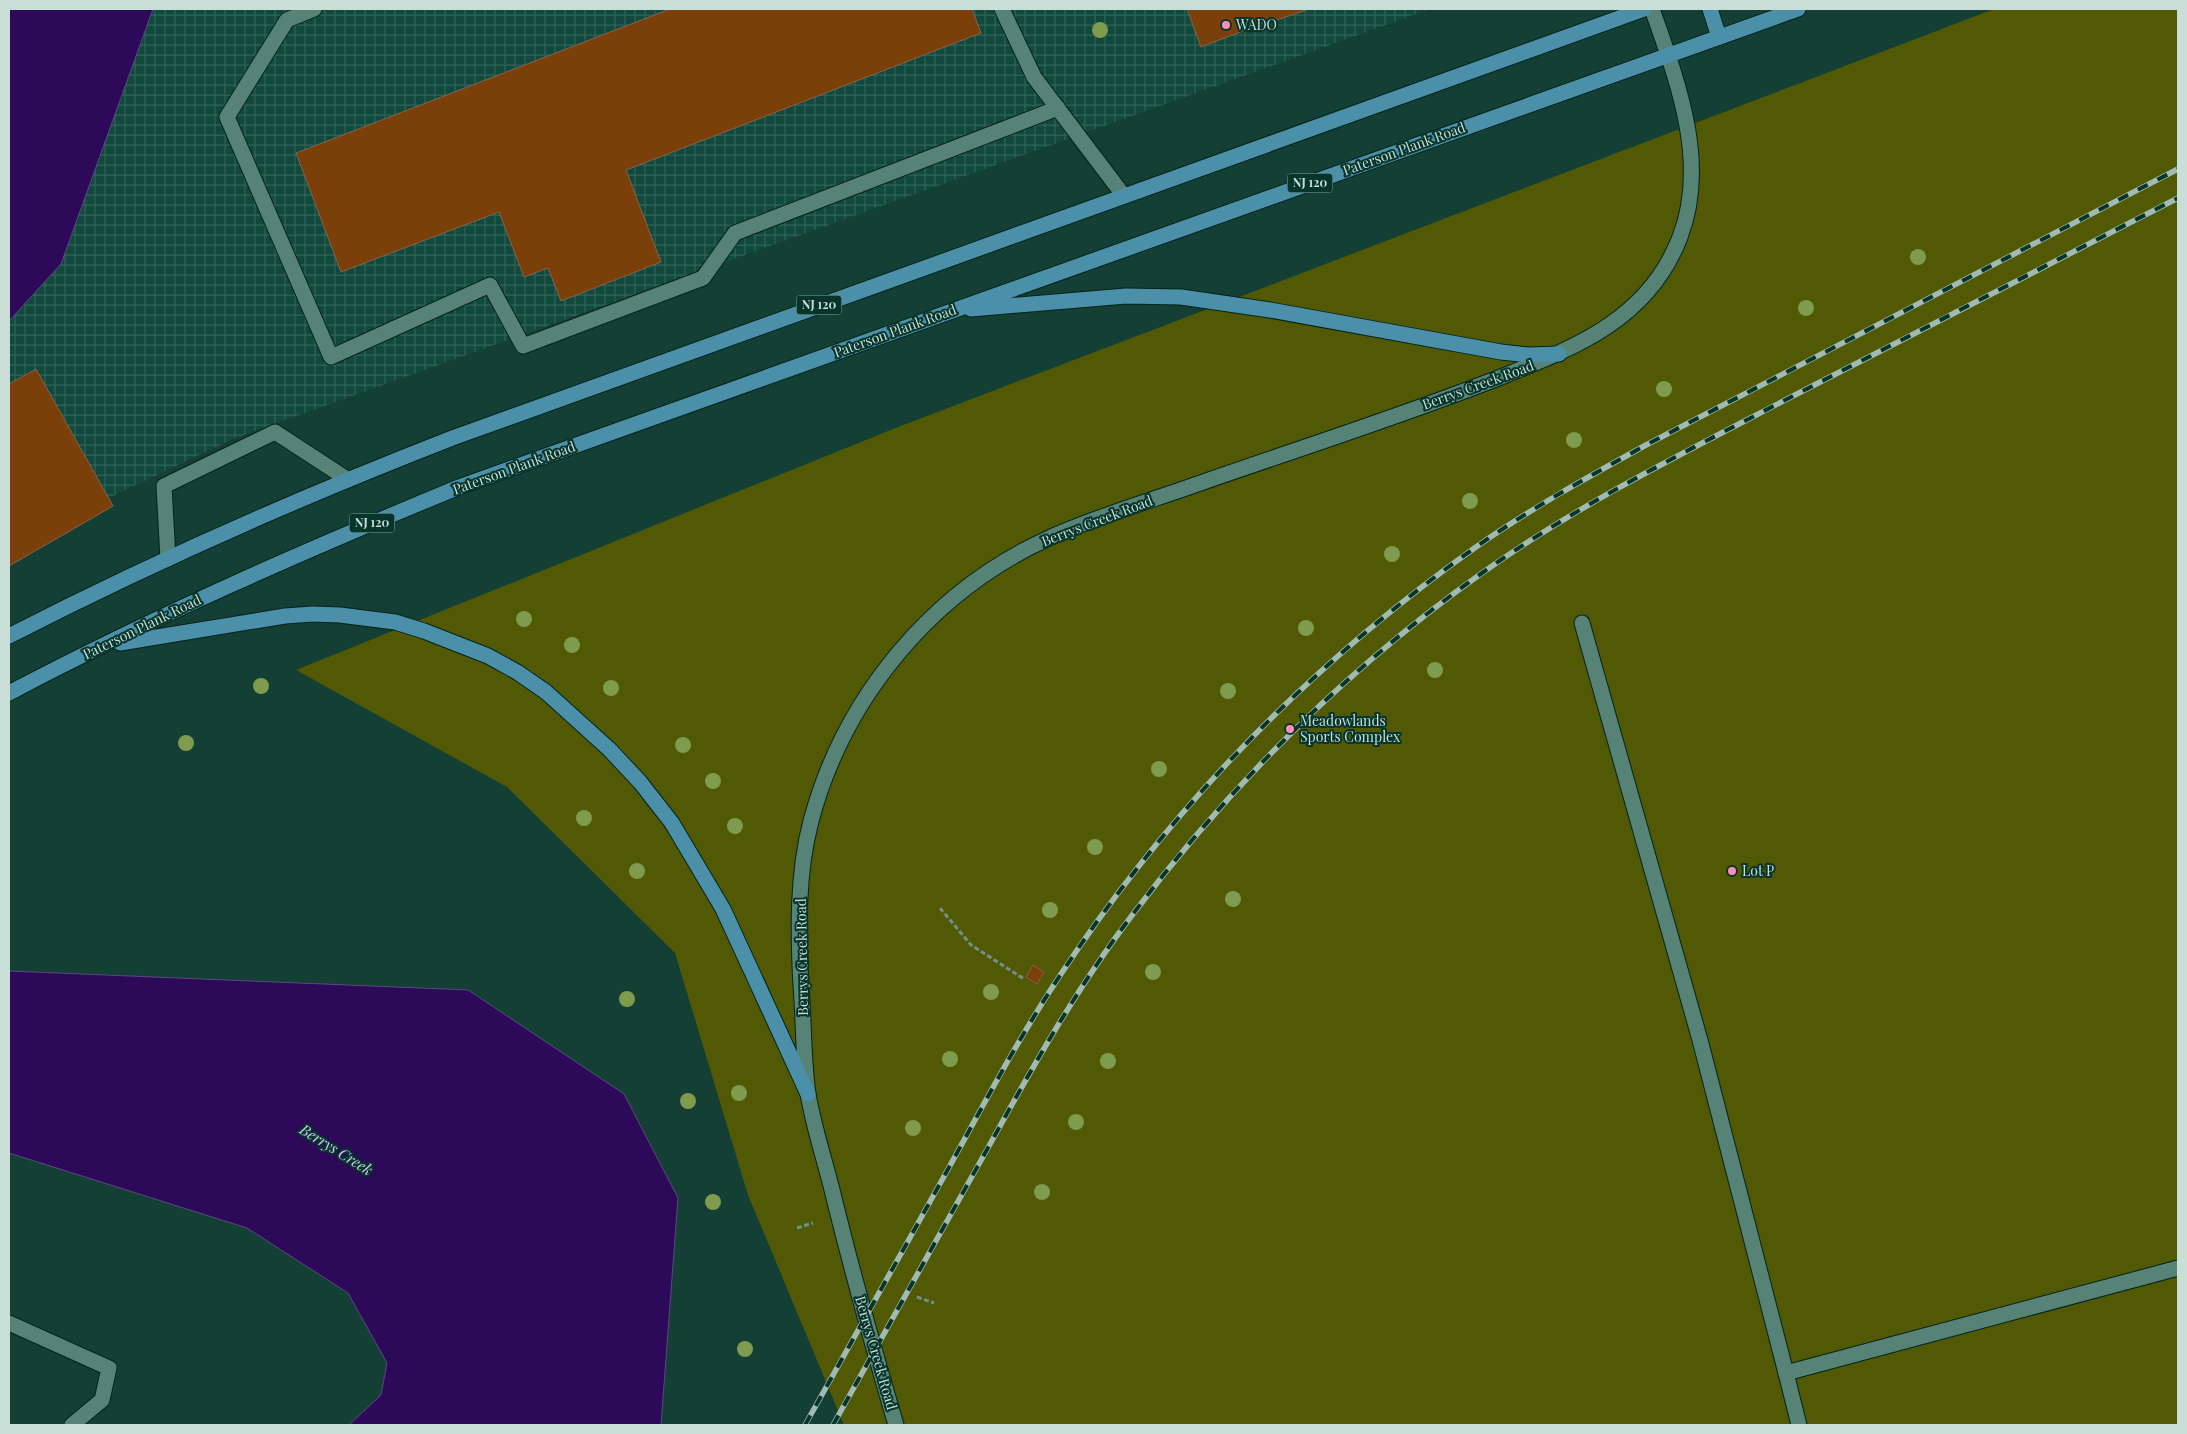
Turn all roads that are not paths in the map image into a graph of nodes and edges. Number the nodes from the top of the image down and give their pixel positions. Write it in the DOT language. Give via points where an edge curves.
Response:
graph roads {
  1 [pos="314,9"];
  2 [pos="1002,9"];
  3 [pos="1644,9"];
  4 [pos="1652,9"];
  5 [pos="1710,9"];
  6 [pos="1798,9"];
  7 [pos="1720,37"];
  8 [pos="1668,54"];
  9 [pos="1058,108"];
  10 [pos="1124,196"];
  11 [pos="951,311"];
  12 [pos="1559,354"];
  13 [pos="347,480"];
  14 [pos="168,559"];
  15 [pos="1582,623"];
  16 [pos="9,636"];
  17 [pos="101,646"];
  18 [pos="9,693"];
  19 [pos="808,1094"];
  20 [pos="2178,1268"];
  21 [pos="9,1323"];
  22 [pos="1786,1373"];
  23 [pos="72,1425"];
  24 [pos="896,1425"];
  25 [pos="1799,1425"];
  1 -- 9 [label="street" via="286,20 227,117 331,357 490,284 523,346 703,278 735,233"];
  2 -- 9 [label="street" via="1034,77"];
  3 -- 10 [label="main road, NJ 120"];
  4 -- 8 [label="street, Berrys Creek Road"];
  5 -- 7 [label="main road"];
  6 -- 7 [label="main road, Paterson Plank Road / NJ 120"];
  7 -- 8 [label="main road, Paterson Plank Road / NJ 120"];
  8 -- 11 [label="main road, Paterson Plank Road / NJ 120"];
  8 -- 12 [label="street, Berrys Creek Road" via="1686,117 1692,163 1690,196 1680,238 1653,284 1634,305 1612,324"];
  9 -- 10 [label="street"];
  10 -- 13 [label="main road, NJ 120" via="525,411"];
  11 -- 12 [label="main road" via="1126,296 1181,296 1500,352"];
  11 -- 17 [label="main road, Paterson Plank Road / NJ 120" via="459,488 277,563"];
  12 -- 19 [label="street, Berrys Creek Road" via="1048,538 975,581 935,612 907,641 858,710 833,758 810,824 799,914"];
  13 -- 14 [label="main road, NJ 120"];
  13 -- 14 [label="street" via="275,432 164,486"];
  14 -- 16 [label="main road, NJ 120"];
  15 -- 22 [label="street" via="1700,1040"];
  17 -- 18 [label="main road, Paterson Plank Road / NJ 120"];
  17 -- 19 [label="main road" via="285,616 340,615 395,622 424,631 488,656 517,672 546,692 609,749 672,823 723,909"];
  19 -- 24 [label="street, Berrys Creek Road"];
  20 -- 22 [label="street"];
  21 -- 23 [label="street" via="109,1368 102,1400"];
  22 -- 25 [label="street"];
}
